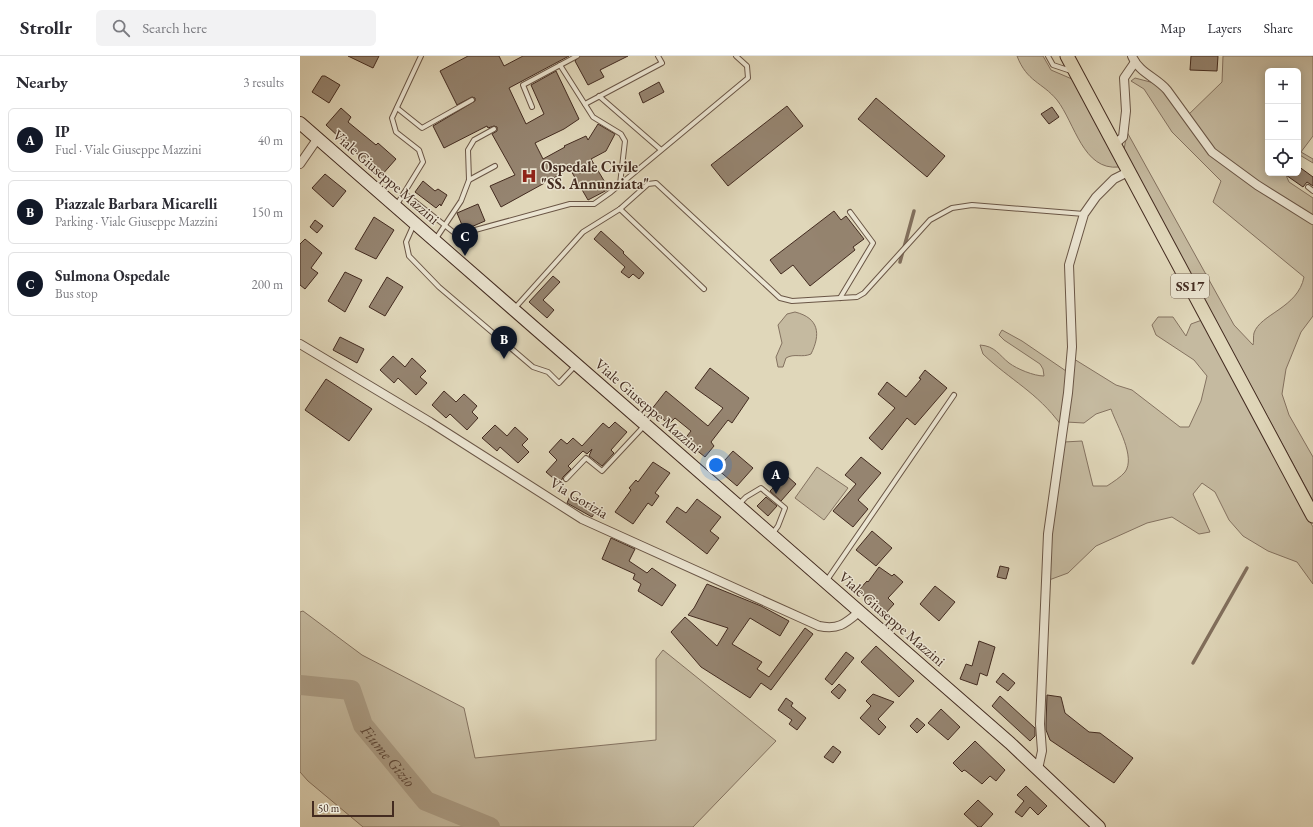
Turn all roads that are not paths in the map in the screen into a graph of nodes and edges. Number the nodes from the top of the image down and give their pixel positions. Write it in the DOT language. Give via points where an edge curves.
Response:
graph roads {
  1 [pos="421,56"];
  2 [pos="577,56"];
  3 [pos="658,56"];
  4 [pos="736,56"];
  5 [pos="1048,56"];
  6 [pos="1067,56"];
  7 [pos="1134,59"];
  8 [pos="560,65"];
  9 [pos="1075,72"];
  10 [pos="599,96"];
  11 [pos="472,100"];
  12 [pos="585,104"];
  13 [pos="532,107"];
  14 [pos="397,108"];
  15 [pos="300,123"];
  16 [pos="494,129"];
  17 [pos="318,138"];
  18 [pos="1114,145"];
  19 [pos="660,149"];
  20 [pos="300,164"];
  21 [pos="495,166"];
  22 [pos="1128,172"];
  23 [pos="469,180"];
  24 [pos="620,184"];
  25 [pos="1308,187"];
  26 [pos="1313,191"];
  27 [pos="404,193"];
  28 [pos="396,206"];
  29 [pos="620,209"];
  30 [pos="850,212"];
  31 [pos="1084,214"];
  32 [pos="1313,220"];
  33 [pos="415,223"];
  34 [pos="444,225"];
  35 [pos="434,240"];
  36 [pos="704,289"];
  37 [pos="840,298"];
  38 [pos="513,309"];
  39 [pos="300,344"];
  40 [pos="577,365"];
  41 [pos="954,395"];
  42 [pos="645,425"];
  43 [pos="566,479"];
  44 [pos="737,505"];
  45 [pos="1313,516"];
  46 [pos="772,535"];
  47 [pos="825,582"];
  48 [pos="859,612"];
  49 [pos="1038,769"];
  50 [pos="1099,827"];
  1 -- 14 [label="lane"];
  2 -- 8 [label="lane"];
  3 -- 10 [label="lane" via="662,63"];
  4 -- 19 [label="lane" via="747,66 748,78"];
  5 -- 9 [label="lane" via="1053,65"];
  6 -- 9 [label="main road, SS17"];
  7 -- 18 [label="street" via="1124,78 1126,111 1123,137"];
  7 -- 32 [label="street" via="1147,76 1160,81 1212,152 1257,185"];
  8 -- 12 [label="lane"];
  8 -- 13 [label="lane" via="523,85"];
  9 -- 18 [label="main road, SS17"];
  10 -- 12 [label="lane"];
  10 -- 19 [label="lane"];
  11 -- 14 [label="lane" via="422,128"];
  12 -- 24 [label="lane" via="593,117 621,134 625,141"];
  14 -- 27 [label="lane" via="392,118 396,132 419,150 423,162"];
  15 -- 17 [label="main road, Viale Giuseppe Mazzini"];
  16 -- 23 [label="lane" via="474,140 468,150"];
  17 -- 20 [label="street"];
  17 -- 28 [label="main road, Viale Giuseppe Mazzini"];
  18 -- 22 [label="main road, SS17"];
  19 -- 24 [label="lane"];
  21 -- 23 [label="lane"];
  22 -- 31 [label="street" via="1114,179"];
  22 -- 45 [label="main road, SS17"];
  23 -- 34 [label="lane" via="461,201"];
  24 -- 34 [label="lane" via="594,204 570,204 457,235"];
  25 -- 26 [label="lane"];
  27 -- 28 [label="lane"];
  27 -- 34 [label="lane"];
  28 -- 33 [label="main road, Viale Giuseppe Mazzini"];
  29 -- 36 [label="lane"];
  29 -- 37 [label="lane" via="648,184 656,183 780,298 792,301"];
  29 -- 38 [label="lane" via="583,232"];
  30 -- 37 [label="lane" via="873,243"];
  31 -- 37 [label="lane" via="972,204 952,208 930,220 864,293 857,297"];
  31 -- 49 [label="street" via="1069,265 1072,347 1048,534 1040,716 1042,751"];
  33 -- 35 [label="main road, Viale Giuseppe Mazzini"];
  33 -- 40 [label="lane" via="406,242 409,256 438,287 533,367 548,372 559,383"];
  34 -- 35 [label="lane"];
  35 -- 38 [label="main road, Viale Giuseppe Mazzini"];
  38 -- 40 [label="main road, Viale Giuseppe Mazzini"];
  39 -- 48 [label="street, Via Gorizia" via="430,422 582,520 819,626 835,628"];
  40 -- 42 [label="main road, Viale Giuseppe Mazzini"];
  41 -- 47 [label="lane"];
  42 -- 43 [label="lane" via="602,471 586,458"];
  42 -- 44 [label="main road, Viale Giuseppe Mazzini"];
  44 -- 46 [label="main road, Viale Giuseppe Mazzini"];
  44 -- 46 [label="lane" via="761,488 785,508"];
  46 -- 47 [label="main road, Viale Giuseppe Mazzini"];
  47 -- 48 [label="main road, Viale Giuseppe Mazzini"];
  48 -- 49 [label="main road, Viale Giuseppe Mazzini"];
  49 -- 50 [label="main road, Viale Giuseppe Mazzini"];
}
